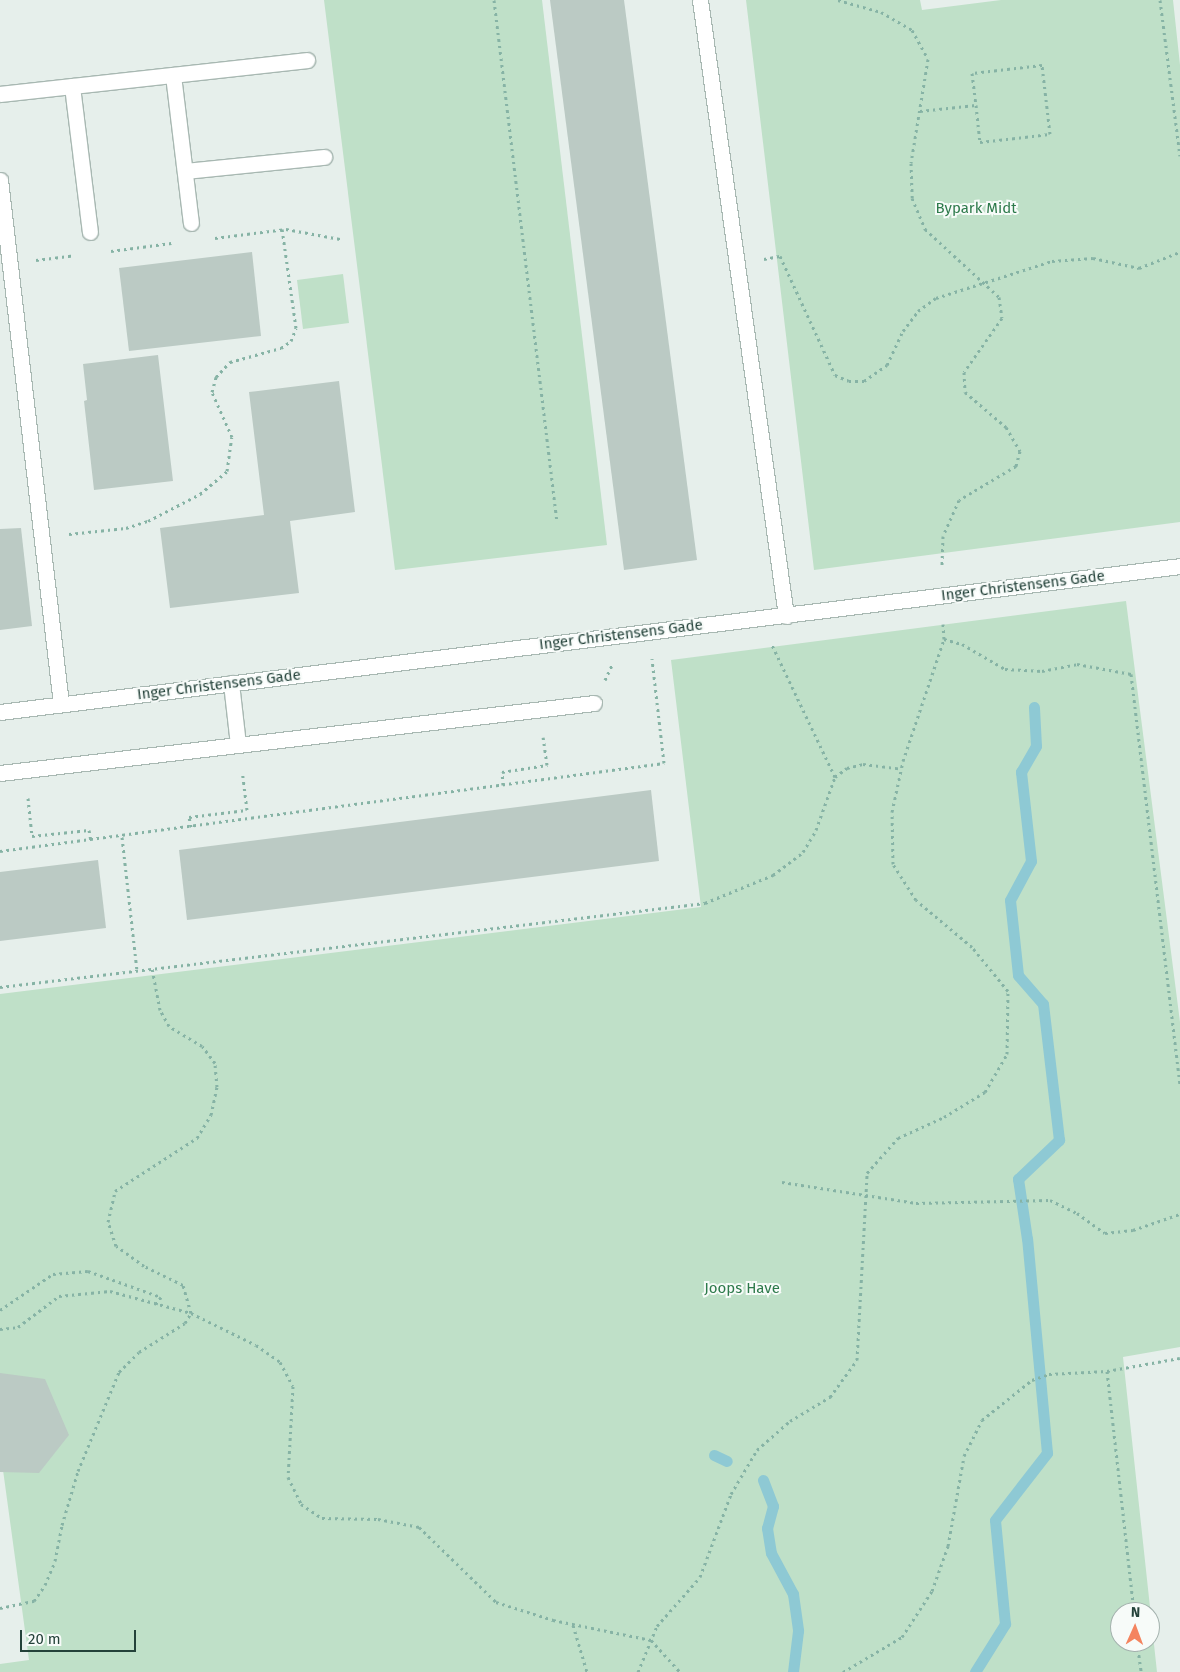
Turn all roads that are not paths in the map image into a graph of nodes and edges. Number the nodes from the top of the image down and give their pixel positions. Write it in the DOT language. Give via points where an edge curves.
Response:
graph roads {
  1 [pos="700,0"];
  2 [pos="307,60"];
  3 [pos="173,75"];
  4 [pos="72,86"];
  5 [pos="0,94"];
  6 [pos="324,157"];
  7 [pos="185,171"];
  8 [pos="0,180"];
  9 [pos="192,223"];
  10 [pos="90,232"];
  11 [pos="1180,566"];
  12 [pos="786,616"];
  13 [pos="231,683"];
  14 [pos="594,703"];
  15 [pos="61,704"];
  16 [pos="0,712"];
  17 [pos="238,744"];
  18 [pos="0,773"];
  1 -- 12 [label="street"];
  2 -- 3 [label="street"];
  3 -- 4 [label="street"];
  3 -- 7 [label="street"];
  4 -- 5 [label="street"];
  4 -- 10 [label="street"];
  6 -- 7 [label="street"];
  7 -- 9 [label="street"];
  8 -- 15 [label="street"];
  11 -- 12 [label="street, Inger Christensens Gade"];
  12 -- 13 [label="street, Inger Christensens Gade"];
  13 -- 15 [label="street, Inger Christensens Gade"];
  13 -- 17 [label="street"];
  14 -- 17 [label="street"];
  15 -- 16 [label="street, Inger Christensens Gade"];
  17 -- 18 [label="street"];
}
